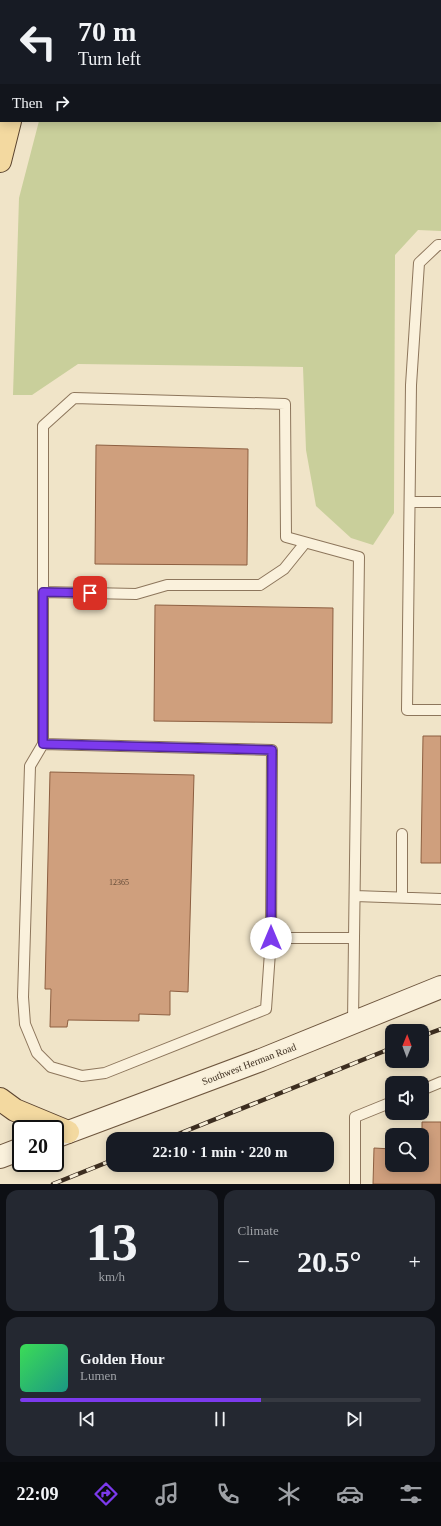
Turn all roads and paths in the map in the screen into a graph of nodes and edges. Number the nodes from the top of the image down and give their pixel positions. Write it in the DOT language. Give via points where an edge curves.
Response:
graph roads {
  1 [pos="10,122"];
  2 [pos="0,161"];
  3 [pos="441,245"];
  4 [pos="410,502"];
  5 [pos="441,502"];
  6 [pos="305,543"];
  7 [pos="43,592"];
  8 [pos="441,710"];
  9 [pos="43,744"];
  10 [pos="402,834"];
  11 [pos="355,896"];
  12 [pos="402,897"];
  13 [pos="441,898"];
  14 [pos="271,938"];
  15 [pos="354,938"];
  16 [pos="441,987"];
  17 [pos="353,1023"];
  18 [pos="441,1082"];
  19 [pos="429,1087"];
  20 [pos="0,1099"];
  21 [pos="385,1105"];
  22 [pos="33,1120"];
  23 [pos="64,1134"];
  24 [pos="12,1152"];
  25 [pos="0,1157"];
  26 [pos="354,1184"];
  1 -- 2 [label="main road"];
  3 -- 4 [label="lane" via="419,263 411,385"];
  4 -- 5 [label="lane"];
  4 -- 8 [label="lane" via="408,710"];
  6 -- 7 [label="lane" via="284,569 260,585 167,585 136,594"];
  6 -- 7 [label="lane" via="286,537 285,404 74,398 43,426"];
  6 -- 11 [label="lane" via="359,557"];
  7 -- 9 [label="lane"];
  9 -- 14 [label="lane" via="272,750"];
  9 -- 14 [label="lane" via="30,766 23,997 25,1024 37,1053 51,1067 82,1076 105,1073 266,1010"];
  10 -- 12 [label="lane"];
  11 -- 12 [label="lane"];
  11 -- 15 [label="lane"];
  12 -- 13 [label="lane"];
  14 -- 15 [label="lane"];
  15 -- 17 [label="lane"];
  16 -- 17 [label="main road, Southwest Herman Road"];
  17 -- 23 [label="main road, Southwest Herman Road"];
  18 -- 19 [label="lane"];
  20 -- 22 [label="main road"];
  21 -- 26 [label="lane" via="356,1117"];
  24 -- 25 [label="main road"];
}
